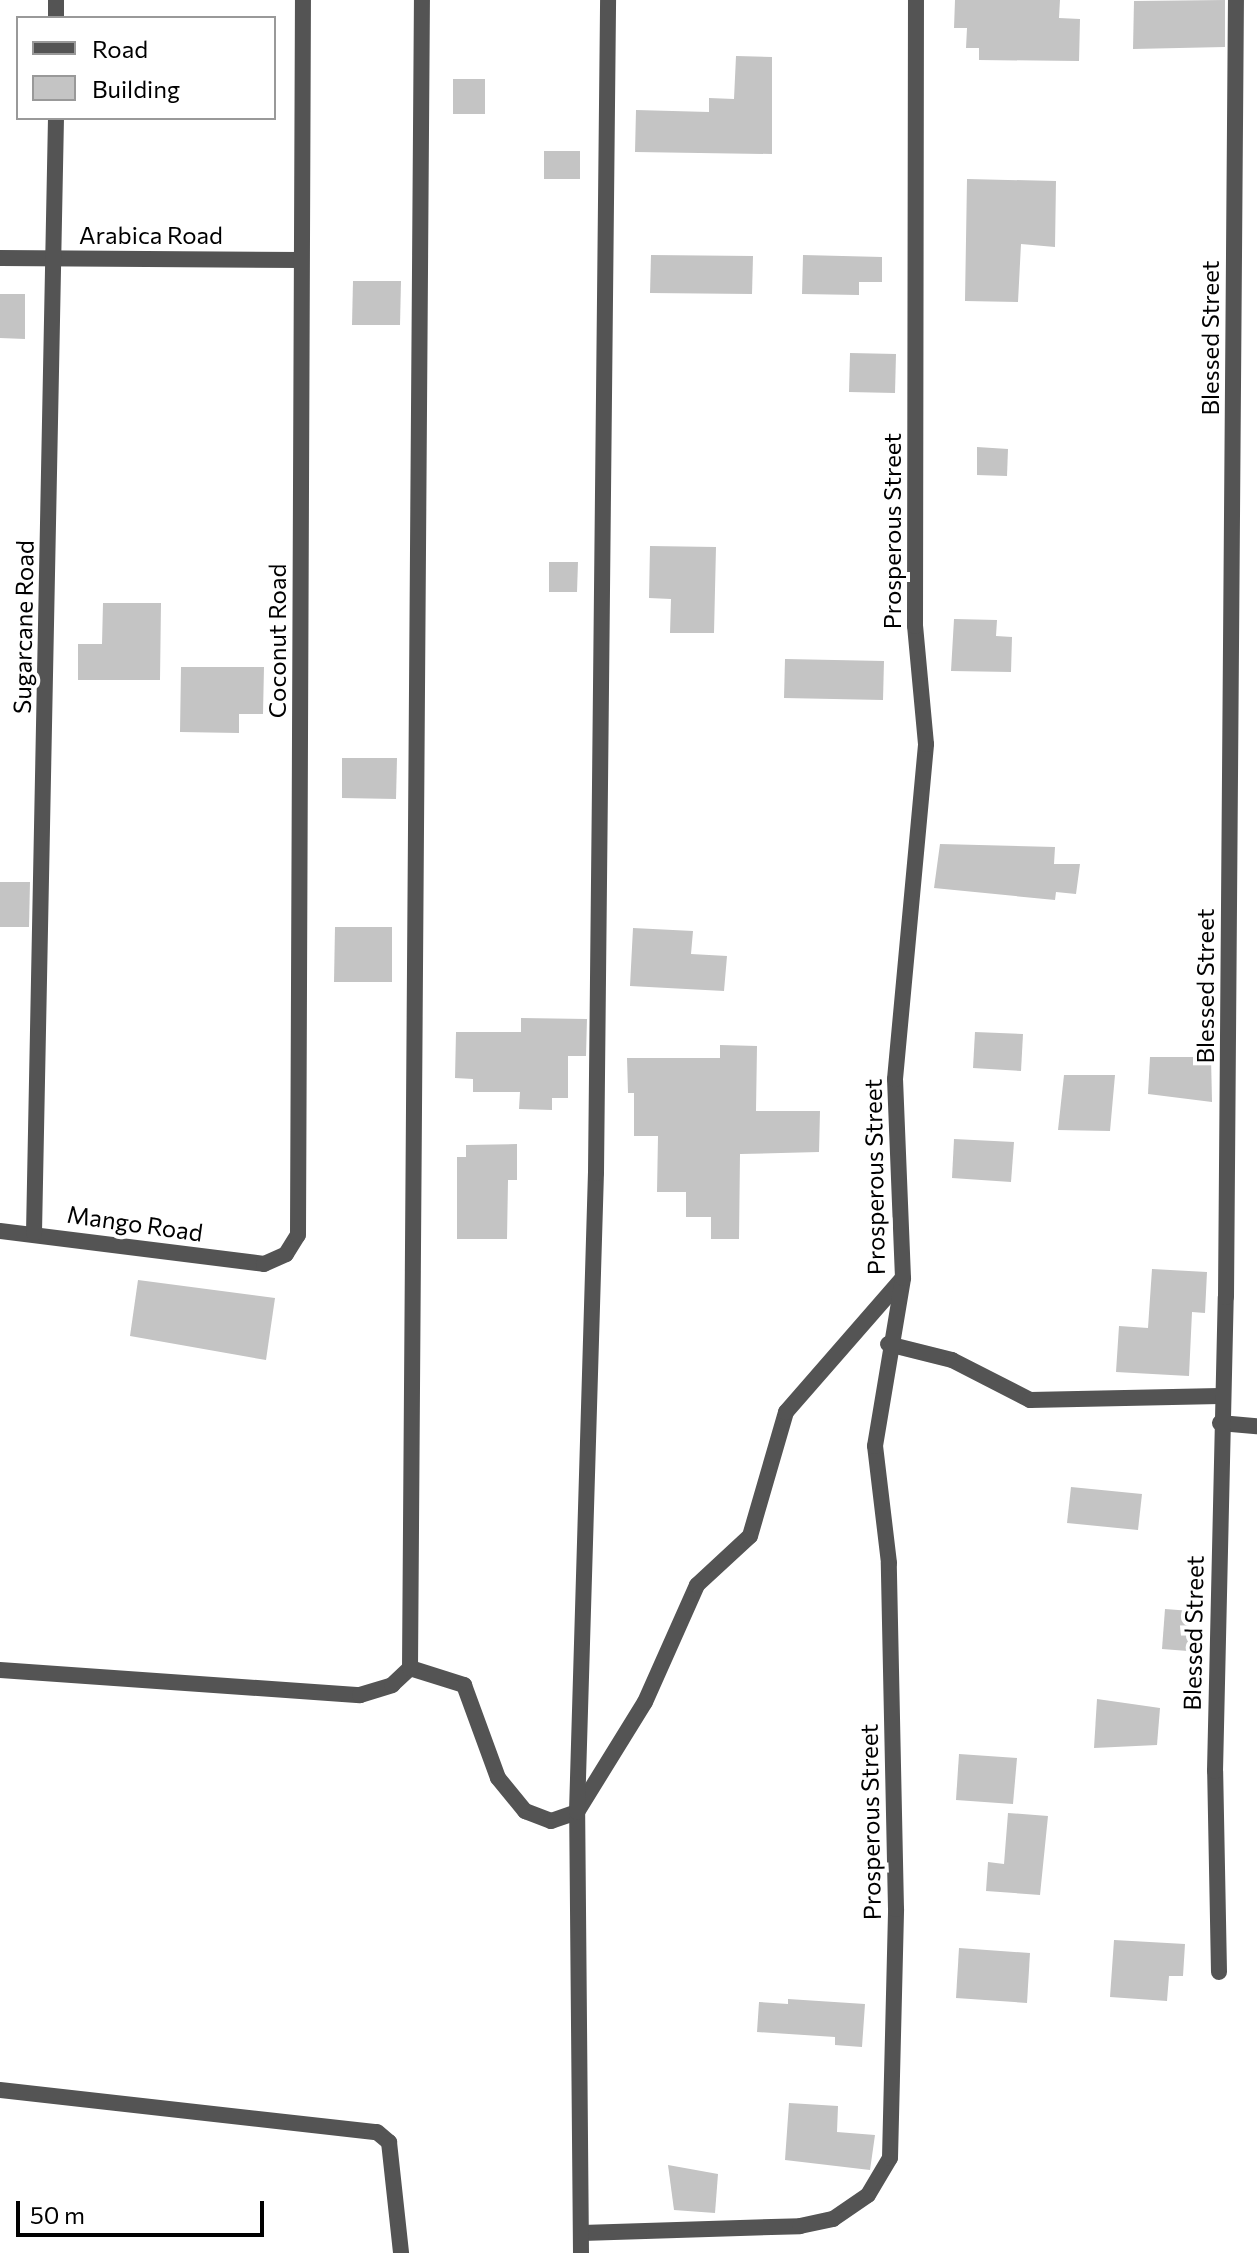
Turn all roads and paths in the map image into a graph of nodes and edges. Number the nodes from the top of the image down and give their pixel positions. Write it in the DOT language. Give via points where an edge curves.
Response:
graph roads {
  1 [pos="303,0"];
  2 [pos="422,0"];
  3 [pos="608,0"];
  4 [pos="916,0"];
  5 [pos="1236,0"];
  6 [pos="56,120"];
  7 [pos="0,258"];
  8 [pos="56,259"];
  9 [pos="301,260"];
  10 [pos="0,1231"];
  11 [pos="34,1233"];
  12 [pos="264,1264"];
  13 [pos="903,1278"];
  14 [pos="888,1344"];
  15 [pos="1220,1396"];
  16 [pos="1220,1423"];
  17 [pos="1257,1426"];
  18 [pos="410,1668"];
  19 [pos="0,1670"];
  20 [pos="577,1812"];
  21 [pos="1219,1972"];
  22 [pos="0,2090"];
  23 [pos="582,2233"];
  24 [pos="401,2253"];
  25 [pos="581,2253"];
  1 -- 9 [label="street, Coconut Road"];
  2 -- 18 [label="street"];
  3 -- 20 [label="street" via="596,1173"];
  4 -- 13 [label="street, Prosperous Street" via="915,626 926,744 895,1079"];
  5 -- 15 [label="street, Blessed Street" via="1226,1282"];
  6 -- 8 [label="street, Sugarcane Road"];
  7 -- 8 [label="street, Arabica Road"];
  8 -- 9 [label="street, Arabica Road"];
  8 -- 11 [label="street, Sugarcane Road"];
  9 -- 12 [label="street, Coconut Road" via="302,1204 293,1246"];
  10 -- 11 [label="street, Mango Road"];
  11 -- 12 [label="street, Mango Road"];
  13 -- 14 [label="street, Prosperous Street"];
  13 -- 20 [label="street" via="786,1412 750,1536 697,1585 645,1702"];
  14 -- 15 [label="street" via="952,1360 1030,1400"];
  14 -- 23 [label="street, Prosperous Street" via="875,1446 889,1563 896,1909 890,2158 868,2195 833,2219 800,2226"];
  15 -- 16 [label="street, Blessed Street"];
  16 -- 17 [label="street"];
  16 -- 21 [label="street, Blessed Street"];
  18 -- 19 [label="street" via="392,1685 360,1695"];
  18 -- 20 [label="street" via="464,1685 498,1778 525,1811 551,1821"];
  20 -- 23 [label="street"];
  22 -- 24 [label="street" via="377,2132 389,2142"];
  23 -- 25 [label="street"];
}
